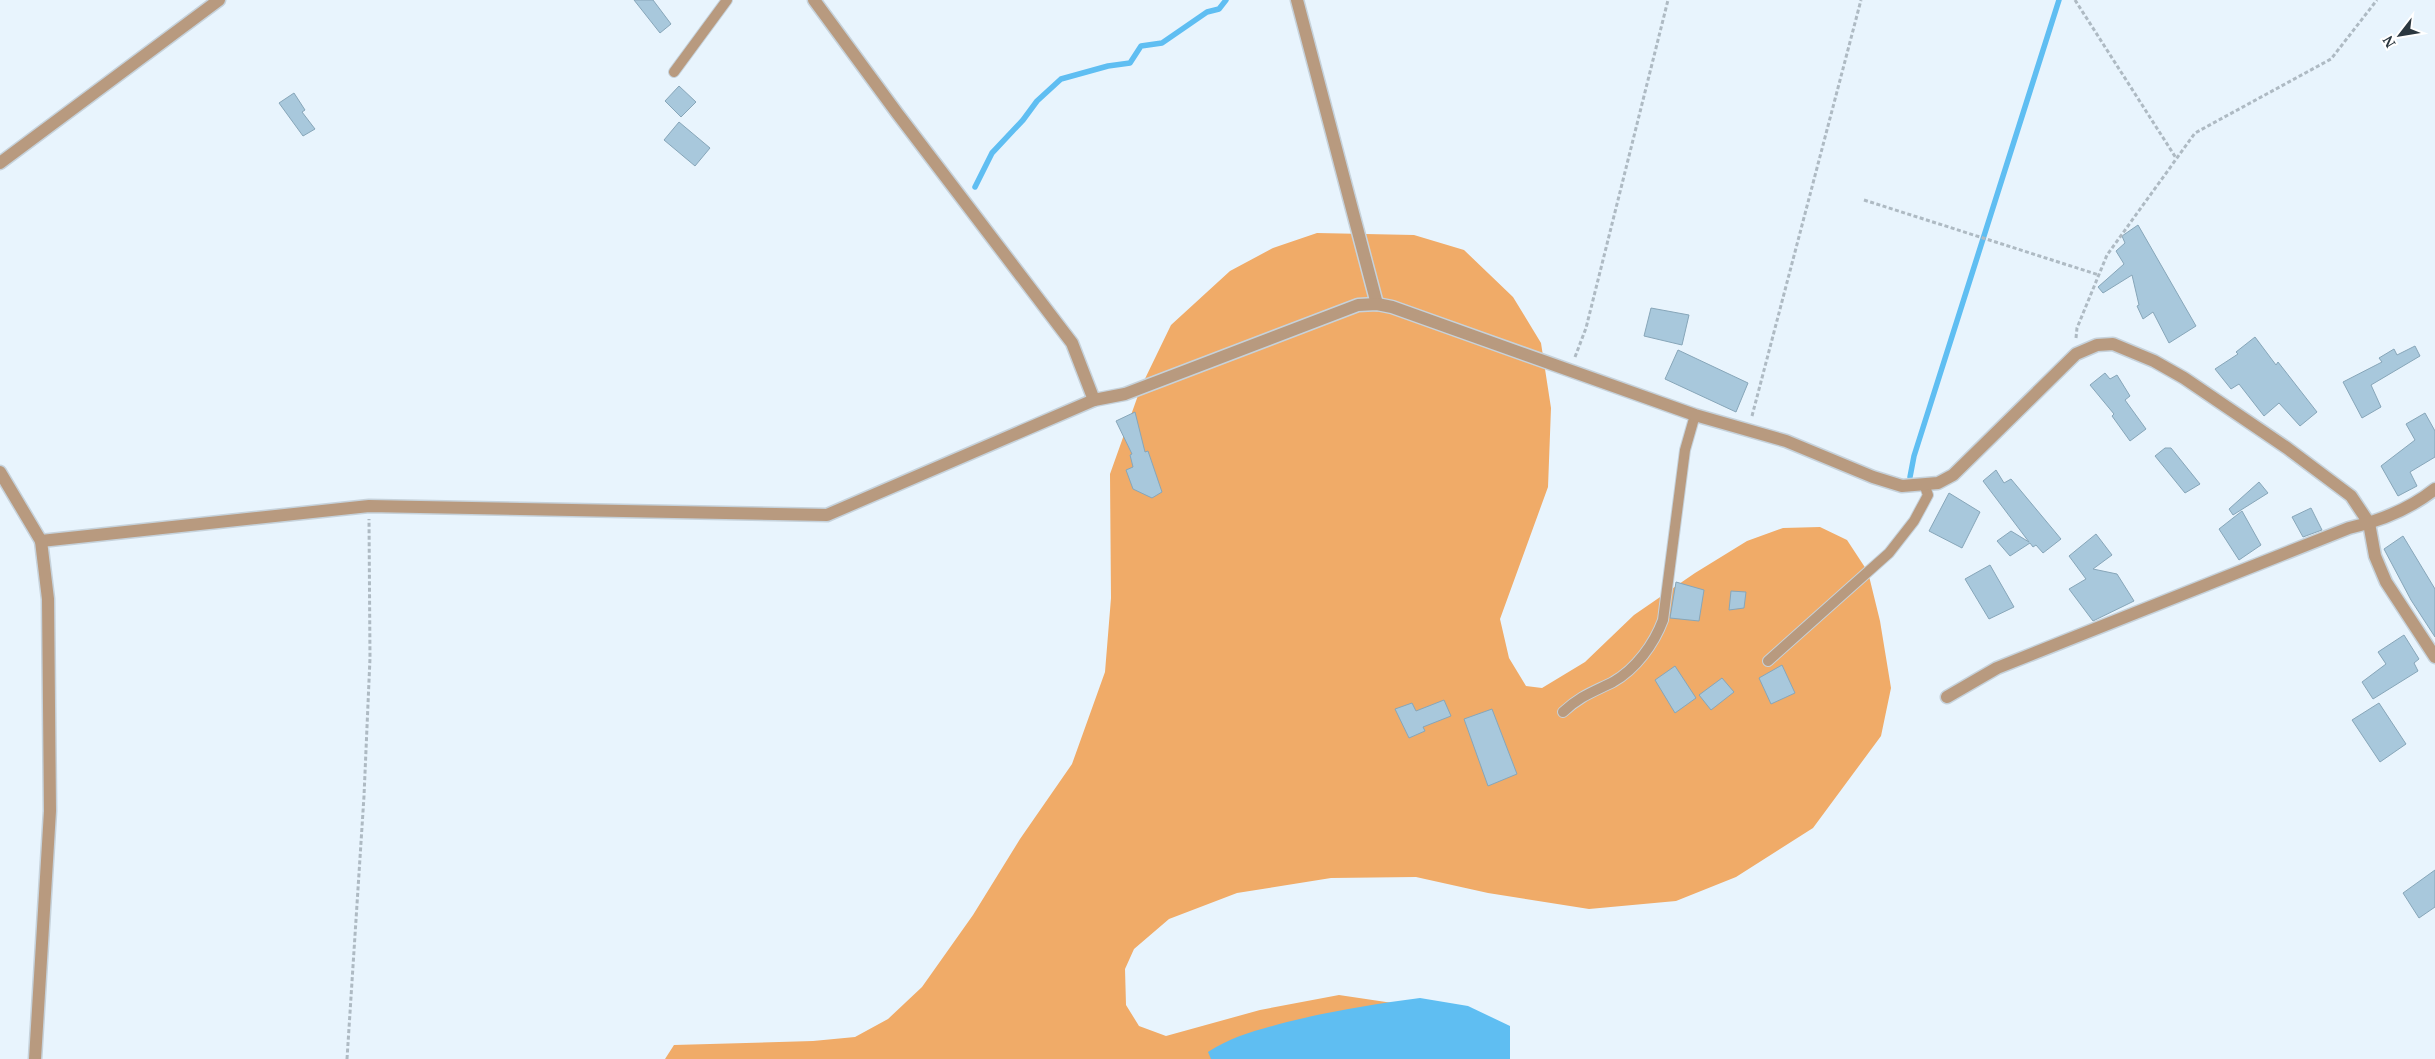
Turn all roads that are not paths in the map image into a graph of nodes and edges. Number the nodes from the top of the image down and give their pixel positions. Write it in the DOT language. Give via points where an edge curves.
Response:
graph roads {
  1 [pos="219,0"];
  2 [pos="727,0"];
  3 [pos="814,0"];
  4 [pos="1297,0"];
  5 [pos="674,72"];
  6 [pos="0,163"];
  7 [pos="1377,304"];
  8 [pos="1094,400"];
  9 [pos="1695,415"];
  10 [pos="0,472"];
  11 [pos="1924,484"];
  12 [pos="2435,489"];
  13 [pos="2369,524"];
  14 [pos="41,541"];
  15 [pos="2435,657"];
  16 [pos="1768,662"];
  17 [pos="1947,697"];
  18 [pos="1563,712"];
  19 [pos="35,1059"];
  1 -- 6 [label="street"];
  2 -- 5 [label="lane"];
  3 -- 8 [label="street" via="1072,344"];
  4 -- 7 [label="street"];
  7 -- 8 [label="street" via="1358,305 1125,394"];
  7 -- 9 [label="street"];
  8 -- 14 [label="street" via="827,514 369,506"];
  9 -- 11 [label="street" via="1786,441 1902,486"];
  9 -- 18 [label="lane" via="1685,450 1664,620 1656,639 1615,681 1578,698"];
  10 -- 14 [label="street"];
  11 -- 13 [label="street" via="1938,483 1952,475 2076,354 2097,345 2113,344 2147,357 2184,378 2287,448 2351,496"];
  11 -- 16 [label="lane" via="1928,495 1914,521 1889,554"];
  12 -- 13 [label="street" via="2412,506"];
  13 -- 15 [label="street" via="2375,556 2386,582"];
  13 -- 17 [label="street" via="2348,528 2006,665 1980,676"];
  14 -- 19 [label="street" via="48,599 50,812"];
}
